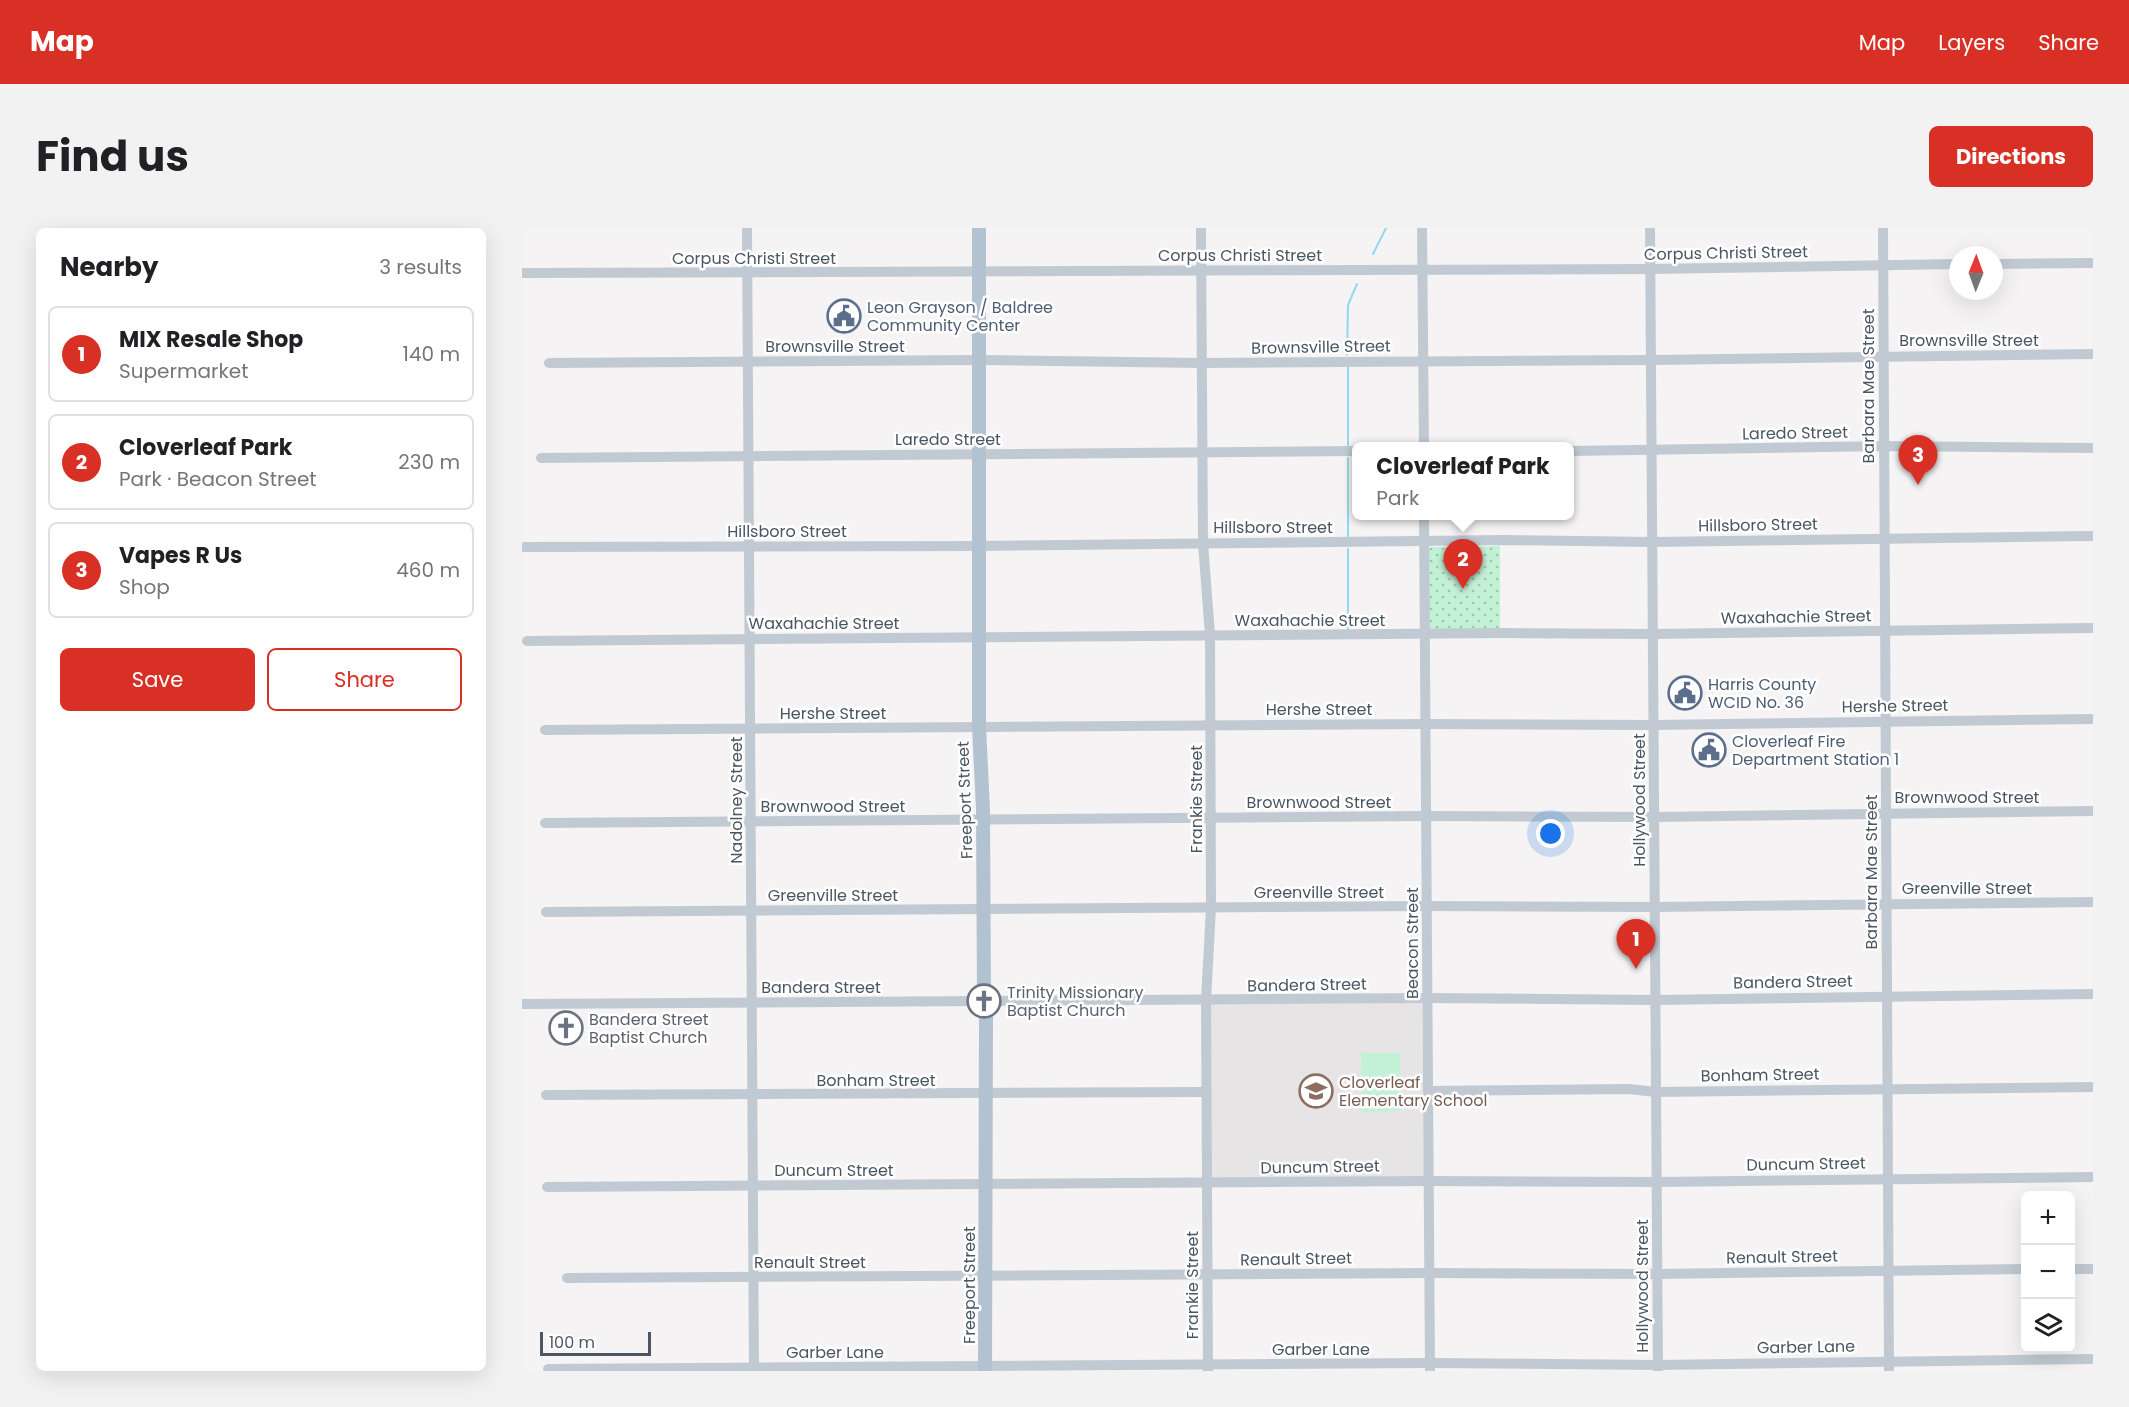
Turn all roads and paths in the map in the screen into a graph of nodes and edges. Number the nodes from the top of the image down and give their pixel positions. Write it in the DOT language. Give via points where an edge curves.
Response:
graph roads {
  1 [pos="747,228"];
  2 [pos="979,228"];
  3 [pos="1201,228"];
  4 [pos="1422,228"];
  5 [pos="1650,228"];
  6 [pos="1883,228"];
  7 [pos="2093,263"];
  8 [pos="1883,264"];
  9 [pos="1949,264"];
  10 [pos="2003,264"];
  11 [pos="1422,269"];
  12 [pos="1650,269"];
  13 [pos="1201,270"];
  14 [pos="980,272"];
  15 [pos="522,273"];
  16 [pos="747,273"];
  17 [pos="2093,354"];
  18 [pos="1883,356"];
  19 [pos="980,360"];
  20 [pos="1423,360"];
  21 [pos="1652,360"];
  22 [pos="748,362"];
  23 [pos="549,363"];
  24 [pos="1203,363"];
  25 [pos="1424,442"];
  26 [pos="1884,446"];
  27 [pos="2093,448"];
  28 [pos="1352,451"];
  29 [pos="1574,451"];
  30 [pos="1652,451"];
  31 [pos="1203,452"];
  32 [pos="980,454"];
  33 [pos="749,456"];
  34 [pos="541,458"];
  35 [pos="1424,520"];
  36 [pos="2093,536"];
  37 [pos="1884,538"];
  38 [pos="1425,541"];
  39 [pos="1653,542"];
  40 [pos="1203,543"];
  41 [pos="749,545"];
  42 [pos="980,546"];
  43 [pos="524,547"];
  44 [pos="2093,628"];
  45 [pos="1885,630"];
  46 [pos="1425,634"];
  47 [pos="1653,634"];
  48 [pos="1210,635"];
  49 [pos="980,637"];
  50 [pos="750,639"];
  51 [pos="527,641"];
  52 [pos="2093,719"];
  53 [pos="1885,720"];
  54 [pos="1426,724"];
  55 [pos="1210,725"];
  56 [pos="1654,725"];
  57 [pos="979,727"];
  58 [pos="750,728"];
  59 [pos="545,730"];
  60 [pos="2093,811"];
  61 [pos="1886,813"];
  62 [pos="1426,816"];
  63 [pos="1654,817"];
  64 [pos="1211,818"];
  65 [pos="983,820"];
  66 [pos="751,822"];
  67 [pos="545,823"];
  68 [pos="2093,902"];
  69 [pos="1886,903"];
  70 [pos="1427,906"];
  71 [pos="1211,908"];
  72 [pos="1655,908"];
  73 [pos="983,909"];
  74 [pos="752,911"];
  75 [pos="546,912"];
  76 [pos="2093,994"];
  77 [pos="1887,995"];
  78 [pos="1428,998"];
  79 [pos="1206,1000"];
  80 [pos="1656,1000"];
  81 [pos="984,1001"];
  82 [pos="752,1003"];
  83 [pos="522,1004"];
  84 [pos="2093,1087"];
  85 [pos="1887,1088"];
  86 [pos="1428,1091"];
  87 [pos="1206,1092"];
  88 [pos="1656,1092"];
  89 [pos="985,1094"];
  90 [pos="546,1095"];
  91 [pos="753,1095"];
  92 [pos="2093,1176"];
  93 [pos="1888,1178"];
  94 [pos="1429,1181"];
  95 [pos="1657,1182"];
  96 [pos="985,1184"];
  97 [pos="1207,1184"];
  98 [pos="753,1186"];
  99 [pos="547,1187"];
  100 [pos="2021,1269"];
  101 [pos="2075,1269"];
  102 [pos="2093,1269"];
  103 [pos="1888,1270"];
  104 [pos="1430,1273"];
  105 [pos="1657,1274"];
  106 [pos="1207,1275"];
  107 [pos="985,1276"];
  108 [pos="754,1277"];
  109 [pos="567,1278"];
  110 [pos="2093,1359"];
  111 [pos="1889,1366"];
  112 [pos="1430,1367"];
  113 [pos="1208,1368"];
  114 [pos="1658,1368"];
  115 [pos="548,1369"];
  116 [pos="754,1369"];
  117 [pos="985,1369"];
  1 -- 16 [label="street, Nadolney Street"];
  2 -- 14 [label="main road, Freeport Street"];
  3 -- 13 [label="street, Frankie Street"];
  4 -- 11 [label="street"];
  5 -- 12 [label="street, Hollywood Street"];
  6 -- 8 [label="street, Barbara Mae Street"];
  7 -- 10 [label="street"];
  8 -- 9 [label="street, Corpus Christi Street"];
  8 -- 12 [label="street, Corpus Christi Street"];
  8 -- 18 [label="street, Barbara Mae Street"];
  11 -- 12 [label="street, Corpus Christi Street"];
  11 -- 13 [label="street, Corpus Christi Street"];
  11 -- 20 [label="street"];
  12 -- 21 [label="street, Hollywood Street"];
  13 -- 14 [label="street, Corpus Christi Street"];
  13 -- 24 [label="street, Frankie Street"];
  14 -- 16 [label="street, Corpus Christi Street"];
  14 -- 19 [label="main road, Freeport Street"];
  15 -- 16 [label="street, Corpus Christi Street"];
  16 -- 22 [label="street, Nadolney Street"];
  17 -- 18 [label="street, Brownsville Street"];
  18 -- 21 [label="street, Brownsville Street"];
  18 -- 26 [label="street, Barbara Mae Street"];
  19 -- 22 [label="street, Brownsville Street"];
  19 -- 24 [label="street, Brownsville Street"];
  19 -- 32 [label="main road, Freeport Street"];
  20 -- 21 [label="street, Brownsville Street"];
  20 -- 24 [label="street, Brownsville Street"];
  20 -- 25 [label="street"];
  21 -- 30 [label="street, Hollywood Street"];
  22 -- 23 [label="street, Brownsville Street"];
  22 -- 33 [label="street, Nadolney Street"];
  24 -- 31 [label="street, Frankie Street"];
  26 -- 27 [label="street, Laredo Street"];
  26 -- 30 [label="street, Laredo Street"];
  26 -- 37 [label="street, Barbara Mae Street"];
  28 -- 31 [label="street, Laredo Street"];
  29 -- 30 [label="street, Laredo Street"];
  30 -- 39 [label="street, Hollywood Street"];
  31 -- 32 [label="street, Laredo Street"];
  31 -- 40 [label="street, Frankie Street"];
  32 -- 33 [label="street, Laredo Street"];
  32 -- 42 [label="main road, Freeport Street"];
  33 -- 34 [label="street, Laredo Street"];
  33 -- 41 [label="street, Nadolney Street"];
  35 -- 38 [label="street, Beacon Street"];
  36 -- 37 [label="street, Hillsboro Street"];
  37 -- 39 [label="street, Hillsboro Street"];
  37 -- 45 [label="street, Barbara Mae Street"];
  38 -- 39 [label="street, Hillsboro Street"];
  38 -- 40 [label="street, Hillsboro Street"];
  38 -- 46 [label="street, Beacon Street"];
  39 -- 47 [label="street, Hollywood Street"];
  40 -- 42 [label="street, Hillsboro Street"];
  40 -- 48 [label="street, Frankie Street"];
  41 -- 42 [label="street, Hillsboro Street"];
  41 -- 43 [label="street, Hillsboro Street"];
  41 -- 50 [label="street, Nadolney Street"];
  42 -- 49 [label="main road, Freeport Street"];
  44 -- 45 [label="street, Waxahachie Street"];
  45 -- 47 [label="street, Waxahachie Street"];
  45 -- 53 [label="street, Barbara Mae Street"];
  46 -- 47 [label="street, Waxahachie Street"];
  46 -- 48 [label="street, Waxahachie Street"];
  46 -- 54 [label="street, Beacon Street"];
  47 -- 56 [label="street, Hollywood Street"];
  48 -- 49 [label="street, Waxahachie Street"];
  48 -- 55 [label="street, Frankie Street"];
  49 -- 50 [label="street, Waxahachie Street"];
  49 -- 57 [label="main road, Freeport Street"];
  50 -- 51 [label="street, Waxahachie Street"];
  50 -- 58 [label="street, Nadolney Street"];
  52 -- 53 [label="street, Hershe Street"];
  53 -- 56 [label="street, Hershe Street"];
  53 -- 61 [label="street, Barbara Mae Street"];
  54 -- 55 [label="street, Hershe Street"];
  54 -- 56 [label="street, Hershe Street"];
  54 -- 62 [label="street, Beacon Street"];
  55 -- 57 [label="street, Hershe Street"];
  55 -- 64 [label="street, Frankie Street"];
  56 -- 63 [label="street, Hollywood Street"];
  57 -- 58 [label="street, Hershe Street"];
  57 -- 65 [label="main road, Freeport Street"];
  58 -- 59 [label="street, Hershe Street"];
  58 -- 66 [label="street, Nadolney Street"];
  60 -- 61 [label="street, Brownwood Street"];
  61 -- 63 [label="street, Brownwood Street"];
  61 -- 69 [label="street, Barbara Mae Street"];
  62 -- 63 [label="street, Brownwood Street"];
  62 -- 64 [label="street, Brownwood Street"];
  62 -- 70 [label="street, Beacon Street"];
  63 -- 72 [label="street, Hollywood Street"];
  64 -- 65 [label="street, Brownwood Street"];
  64 -- 71 [label="street, Frankie Street"];
  65 -- 66 [label="street, Brownwood Street"];
  65 -- 73 [label="main road, Freeport Street"];
  66 -- 67 [label="street, Brownwood Street"];
  66 -- 74 [label="street, Nadolney Street"];
  68 -- 69 [label="street, Greenville Street"];
  69 -- 72 [label="street, Greenville Street"];
  69 -- 77 [label="street, Barbara Mae Street"];
  70 -- 71 [label="street, Greenville Street"];
  70 -- 72 [label="street, Greenville Street"];
  70 -- 78 [label="street, Beacon Street"];
  71 -- 73 [label="street, Greenville Street"];
  71 -- 79 [label="street, Frankie Street"];
  72 -- 80 [label="street, Hollywood Street"];
  73 -- 74 [label="street, Greenville Street"];
  73 -- 81 [label="main road, Freeport Street"];
  74 -- 75 [label="street, Greenville Street"];
  74 -- 82 [label="street, Nadolney Street"];
  76 -- 77 [label="street, Bandera Street"];
  77 -- 80 [label="street, Bandera Street"];
  77 -- 85 [label="street, Barbara Mae Street"];
  78 -- 79 [label="street, Bandera Street"];
  78 -- 80 [label="street, Bandera Street"];
  78 -- 86 [label="street, Beacon Street"];
  79 -- 81 [label="street, Bandera Street"];
  79 -- 87 [label="street, Frankie Street"];
  80 -- 88 [label="street, Hollywood Street"];
  81 -- 82 [label="street, Bandera Street"];
  81 -- 89 [label="main road, Freeport Street"];
  82 -- 83 [label="street, Bandera Street"];
  82 -- 91 [label="street, Nadolney Street"];
  84 -- 85 [label="street, Bonham Street"];
  85 -- 88 [label="street, Bonham Street"];
  85 -- 93 [label="street, Barbara Mae Street"];
  86 -- 88 [label="street, Bonham Street"];
  86 -- 94 [label="street, Beacon Street"];
  87 -- 89 [label="street, Bonham Street"];
  87 -- 97 [label="street, Frankie Street"];
  88 -- 95 [label="street, Hollywood Street"];
  89 -- 91 [label="street, Bonham Street"];
  89 -- 96 [label="main road, Freeport Street"];
  90 -- 91 [label="street, Bonham Street"];
  91 -- 98 [label="street, Nadolney Street"];
  92 -- 93 [label="street, Duncum Street"];
  93 -- 95 [label="street, Duncum Street"];
  93 -- 103 [label="street, Barbara Mae Street"];
  94 -- 95 [label="street, Duncum Street"];
  94 -- 97 [label="street, Duncum Street"];
  94 -- 104 [label="street, Beacon Street"];
  95 -- 105 [label="street, Hollywood Street"];
  96 -- 97 [label="street, Duncum Street"];
  96 -- 98 [label="street, Duncum Street"];
  96 -- 107 [label="main road, Freeport Street"];
  97 -- 106 [label="street, Frankie Street"];
  98 -- 99 [label="street, Duncum Street"];
  98 -- 108 [label="street, Nadolney Street"];
  100 -- 103 [label="street, Renault Street"];
  101 -- 102 [label="street"];
  103 -- 105 [label="street, Renault Street"];
  103 -- 111 [label="street, Barbara Mae Street"];
  104 -- 105 [label="street, Renault Street"];
  104 -- 106 [label="street, Renault Street"];
  104 -- 112 [label="street, Beacon Street"];
  105 -- 114 [label="street, Hollywood Street"];
  106 -- 107 [label="street, Renault Street"];
  106 -- 113 [label="street, Frankie Street"];
  107 -- 108 [label="street, Renault Street"];
  107 -- 117 [label="main road, Freeport Street"];
  108 -- 109 [label="street, Renault Street"];
  108 -- 116 [label="street, Nadolney Street"];
  110 -- 111 [label="street, Garber Lane"];
  111 -- 114 [label="street, Garber Lane"];
  112 -- 113 [label="street, Garber Lane"];
  112 -- 114 [label="street, Garber Lane"];
  113 -- 117 [label="street, Garber Lane"];
  115 -- 116 [label="street, Garber Lane"];
  116 -- 117 [label="street, Garber Lane"];
}
